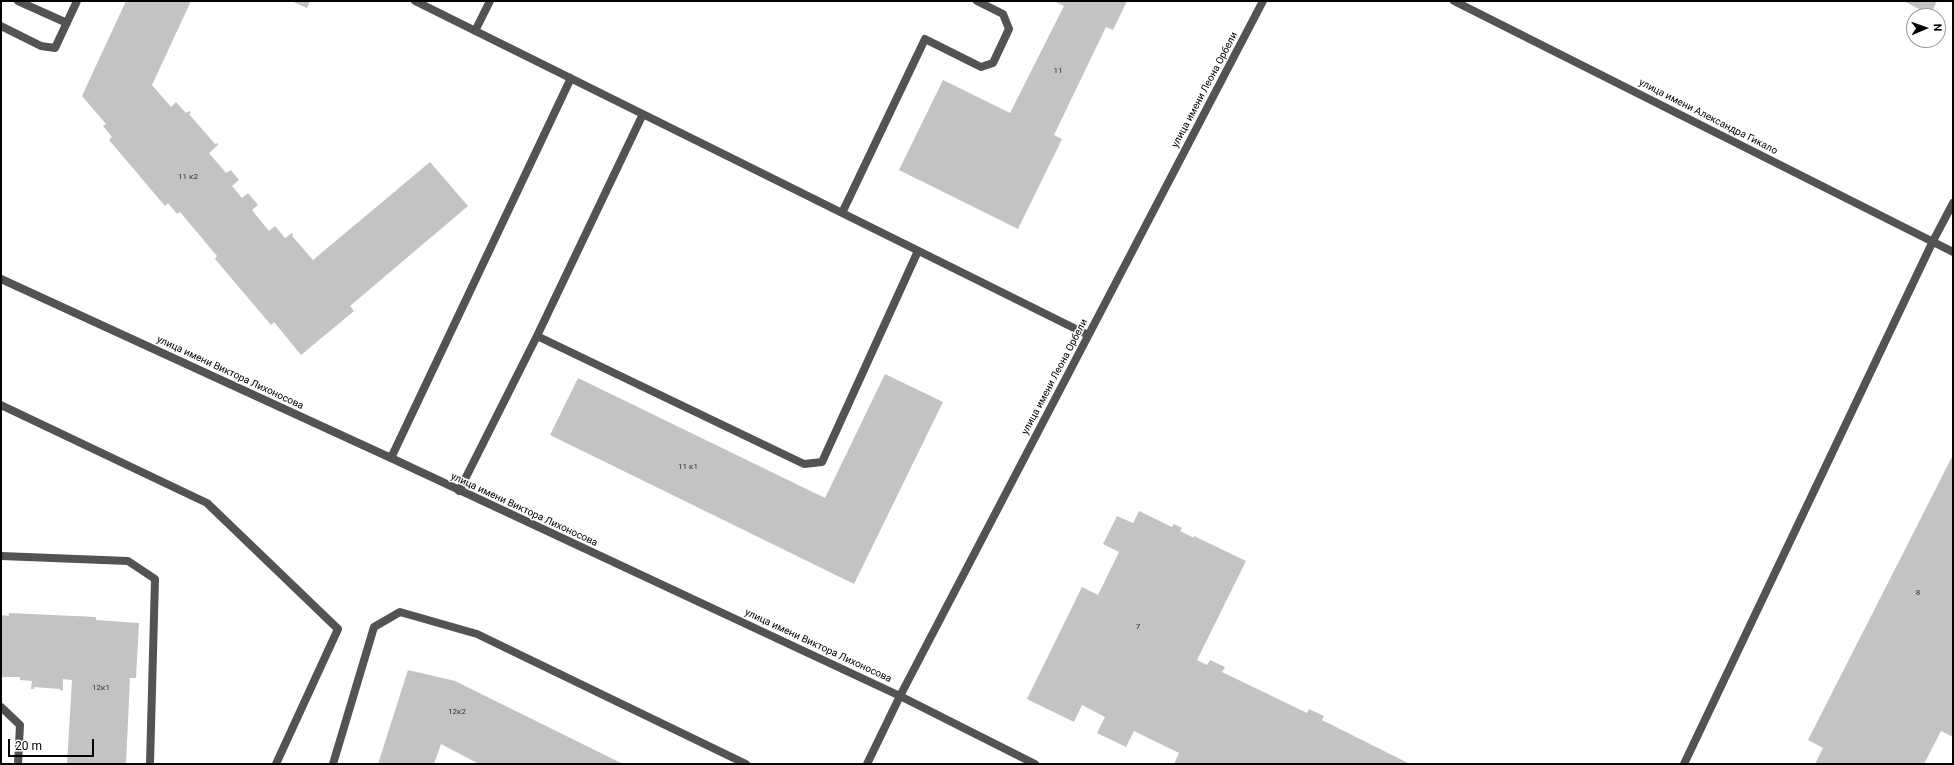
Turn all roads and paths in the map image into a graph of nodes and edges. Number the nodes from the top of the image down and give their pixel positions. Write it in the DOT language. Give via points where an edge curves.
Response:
graph roads {
  1 [pos="18,1"];
  2 [pos="77,1"];
  3 [pos="415,1"];
  4 [pos="490,1"];
  5 [pos="977,1"];
  6 [pos="1263,1"];
  7 [pos="1454,1"];
  8 [pos="67,23"];
  9 [pos="1,26"];
  10 [pos="475,31"];
  11 [pos="571,78"];
  12 [pos="643,114"];
  13 [pos="1953,203"];
  14 [pos="842,213"];
  15 [pos="1933,241"];
  16 [pos="918,251"];
  17 [pos="1953,252"];
  18 [pos="1,280"];
  19 [pos="1088,335"];
  20 [pos="537,336"];
  21 [pos="1,405"];
  22 [pos="391,458"];
  23 [pos="459,491"];
  24 [pos="1,556"];
  25 [pos="900,696"];
  26 [pos="1,707"];
  27 [pos="18,764"];
  28 [pos="150,764"];
  29 [pos="276,764"];
  30 [pos="333,764"];
  31 [pos="746,764"];
  32 [pos="867,764"];
  33 [pos="1036,764"];
  34 [pos="1684,764"];
  1 -- 8 [label="street"];
  2 -- 8 [label="street"];
  3 -- 10 [label="street"];
  4 -- 10 [label="street"];
  5 -- 14 [label="street" via="1003,14 1009,29 993,63 981,67 925,39"];
  6 -- 19 [label="street, улица имени Леона Орбели"];
  7 -- 15 [label="street, улица имени Александра Гикало"];
  8 -- 9 [label="street" via="55,48 40,46"];
  10 -- 11 [label="street"];
  11 -- 12 [label="street"];
  11 -- 22 [label="street"];
  12 -- 14 [label="street"];
  12 -- 20 [label="street"];
  13 -- 15 [label="street"];
  14 -- 16 [label="street"];
  15 -- 17 [label="street, улица имени Александра Гикало"];
  15 -- 34 [label="street"];
  16 -- 19 [label="street"];
  16 -- 20 [label="street" via="822,462 804,464"];
  18 -- 22 [label="street, улица имени Виктора Лихоносова"];
  19 -- 25 [label="street, улица имени Леона Орбели"];
  20 -- 23 [label="street"];
  21 -- 29 [label="street" via="206,503 338,629"];
  22 -- 23 [label="street, улица имени Виктора Лихоносова"];
  23 -- 25 [label="street, улица имени Виктора Лихоносова"];
  24 -- 28 [label="street" via="128,561 155,579"];
  25 -- 32 [label="street, улица имени Леона Орбели"];
  25 -- 33 [label="street, улица имени Виктора Лихоносова"];
  26 -- 27 [label="street" via="20,725"];
  30 -- 31 [label="street" via="374,627 400,612 477,634"];
}
